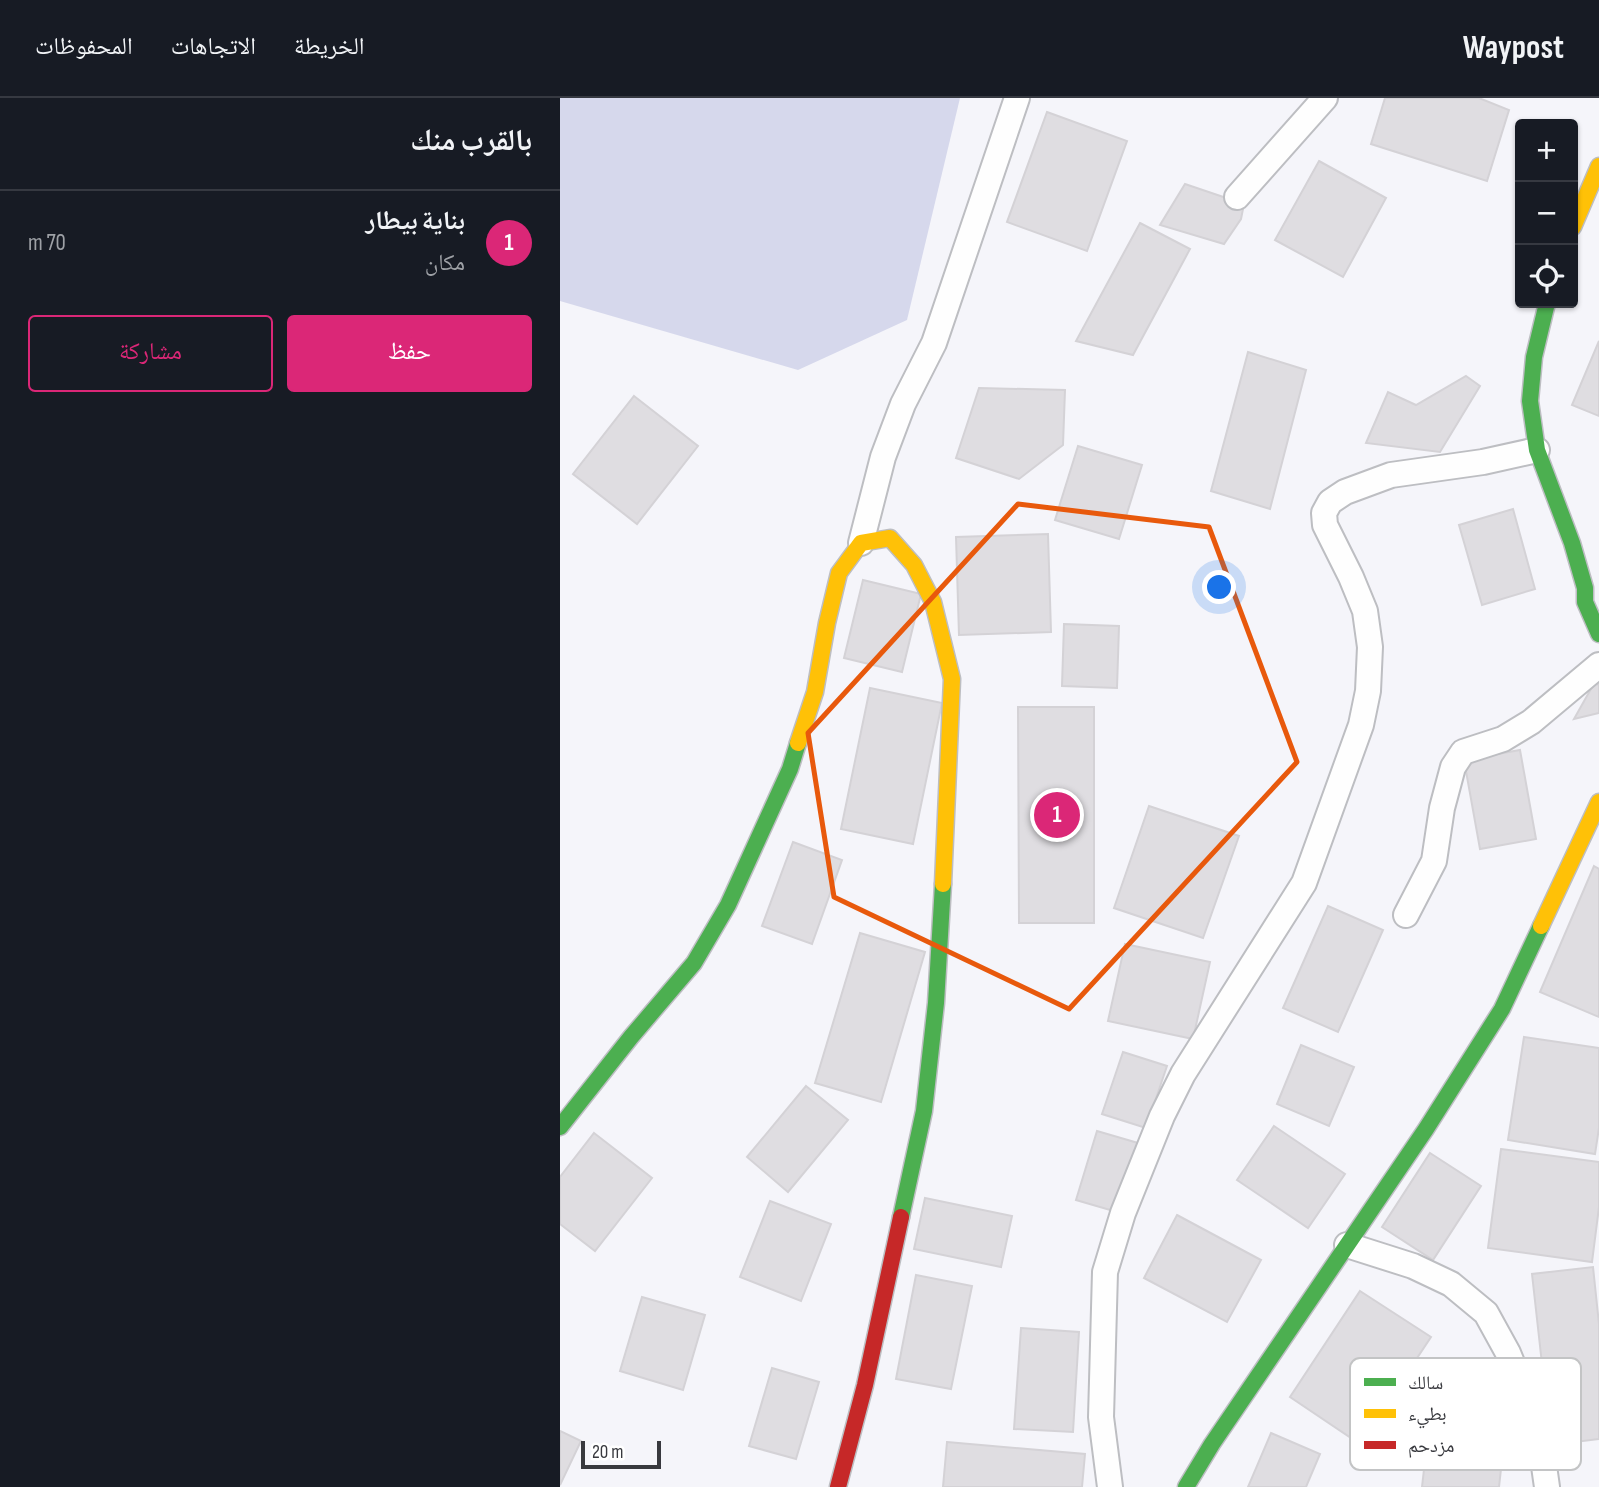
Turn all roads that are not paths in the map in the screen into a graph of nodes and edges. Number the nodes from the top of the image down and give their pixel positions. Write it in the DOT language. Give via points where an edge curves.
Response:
graph roads {
  1 [pos="1017,98"];
  2 [pos="1325,98"];
  3 [pos="1599,166"];
  4 [pos="1237,197"];
  5 [pos="1578,216"];
  6 [pos="1546,308"];
  7 [pos="1537,450"];
  8 [pos="861,543"];
  9 [pos="1592,592"];
  10 [pos="1599,634"];
  11 [pos="1599,664"];
  12 [pos="1599,802"];
  13 [pos="1406,915"];
  14 [pos="560,1128"];
  15 [pos="1347,1245"];
  16 [pos="1510,1358"];
  17 [pos="838,1487"];
  18 [pos="1110,1487"];
  19 [pos="1186,1487"];
  1 -- 8 [label="street" via="934,342 883,457"];
  2 -- 4 [label="street"];
  3 -- 5 [label="street"];
  6 -- 7 [label="street" via="1530,401"];
  7 -- 9 [label="street"];
  7 -- 18 [label="street" via="1391,475 1345,492 1330,502 1324,513 1325,525 1366,611 1370,647 1361,725 1304,883 1183,1074 1123,1213 1105,1272 1101,1417"];
  8 -- 14 [label="street" via="839,573 815,692 790,769 728,905 694,963"];
  8 -- 17 [label="street" via="890,538 914,565 933,603 952,679 936,1003 924,1111 865,1385"];
  9 -- 10 [label="street" via="1585,602"];
  11 -- 13 [label="street" via="1531,722 1503,739 1463,752 1453,766 1434,861"];
  12 -- 15 [label="street" via="1502,1009"];
  15 -- 16 [label="street" via="1451,1284 1486,1313"];
  15 -- 19 [label="street"];
}
